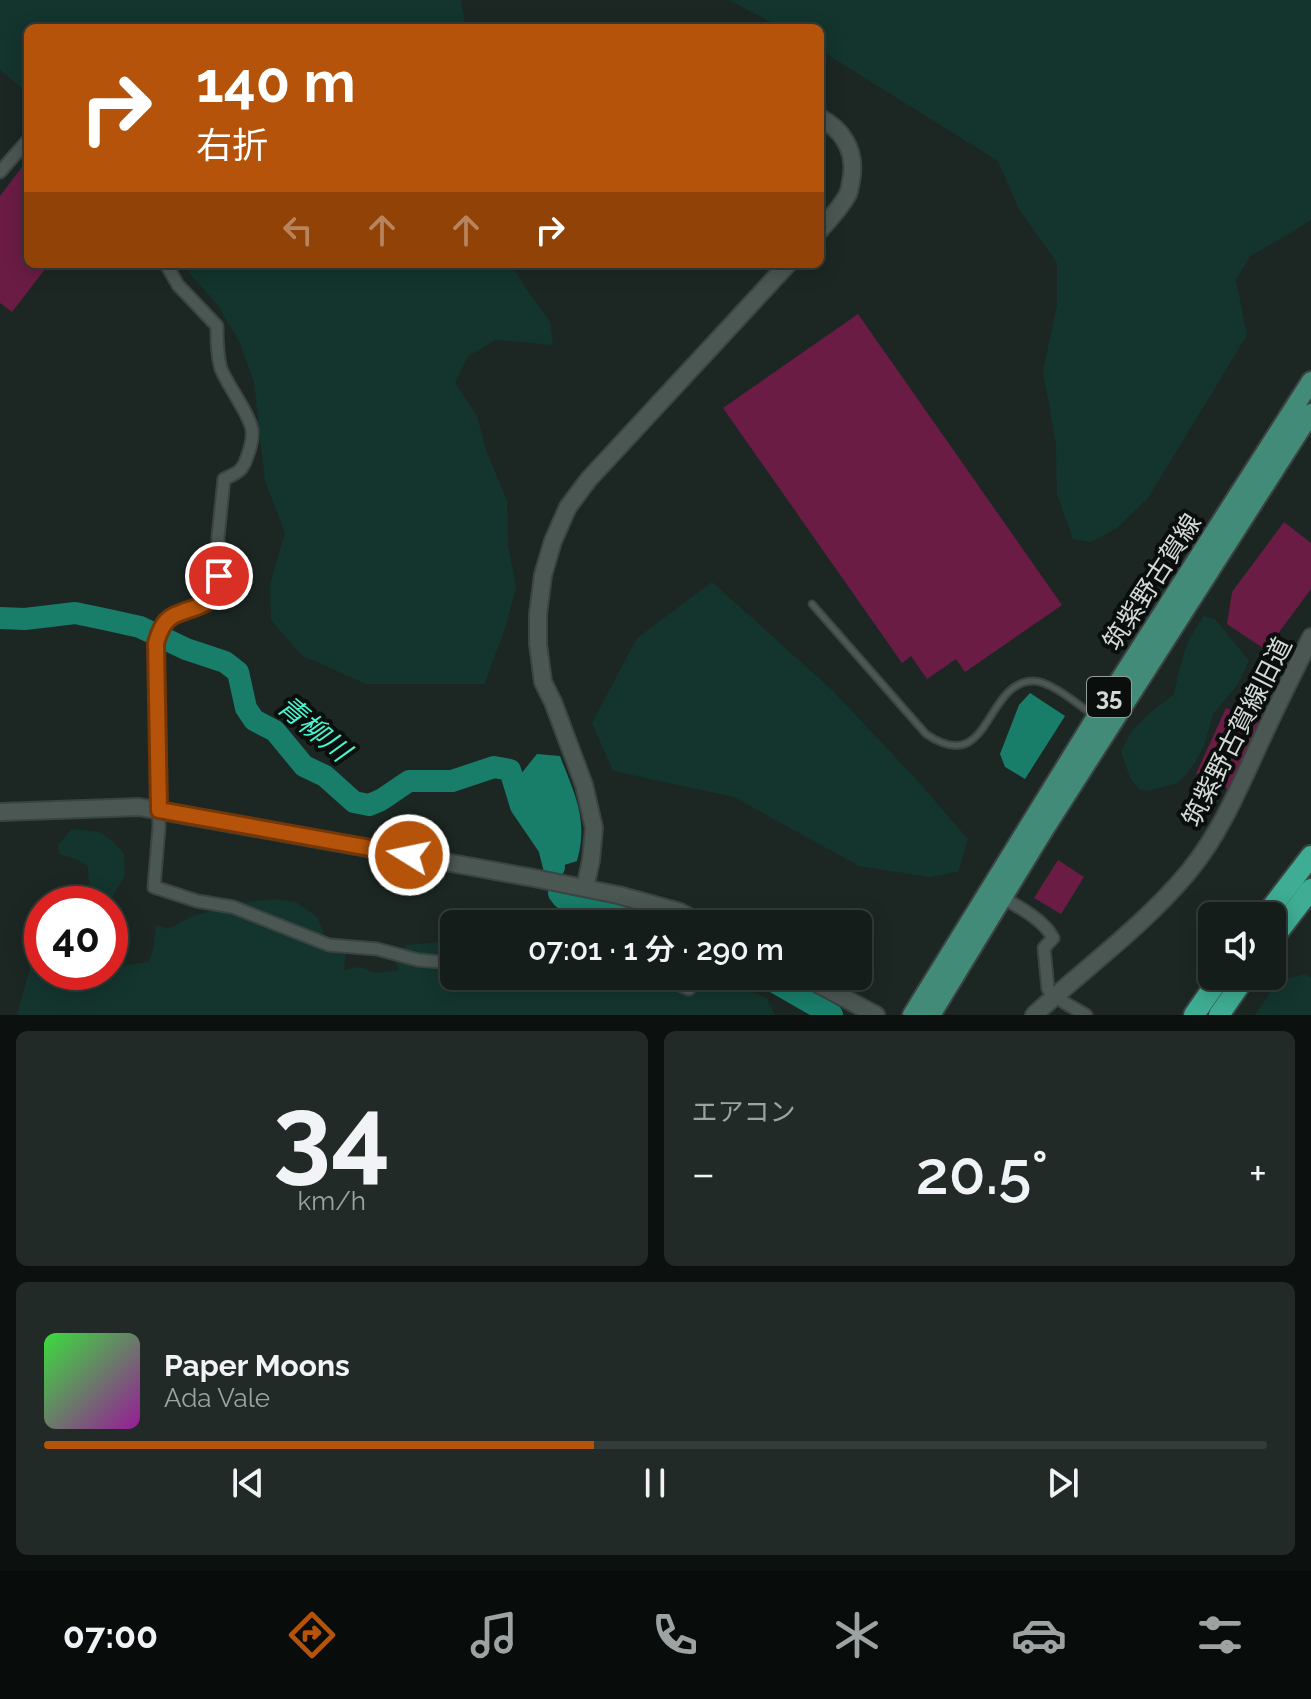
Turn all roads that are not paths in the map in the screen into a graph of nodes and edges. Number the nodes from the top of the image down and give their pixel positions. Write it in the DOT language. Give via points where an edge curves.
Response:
graph roads {
  1 [pos="824,120"];
  2 [pos="24,145"];
  3 [pos="0,172"];
  4 [pos="824,225"];
  5 [pos="168,268"];
  6 [pos="784,268"];
  7 [pos="1311,381"];
  8 [pos="1311,413"];
  9 [pos="812,604"];
  10 [pos="1311,637"];
  11 [pos="1096,717"];
  12 [pos="159,810"];
  13 [pos="0,812"];
  14 [pos="1311,856"];
  15 [pos="585,888"];
  16 [pos="1311,889"];
  17 [pos="1003,898"];
  18 [pos="1276,902"];
  19 [pos="673,910"];
  20 [pos="1286,922"];
  21 [pos="440,962"];
  22 [pos="829,990"];
  23 [pos="1211,990"];
  24 [pos="1236,990"];
  25 [pos="1054,996"];
  26 [pos="876,1015"];
  27 [pos="912,1015"];
  28 [pos="931,1015"];
  29 [pos="1034,1015"];
  30 [pos="1086,1015"];
  31 [pos="1194,1015"];
  32 [pos="1219,1015"];
  1 -- 4 [label="street" via="850,148 853,168 849,192"];
  2 -- 3 [label="street"];
  5 -- 12 [label="street" via="217,326 220,364 252,426 252,441 241,471 224,479 218,585 205,605 172,616 158,638"];
  6 -- 15 [label="street" via="589,479 568,507 553,541 543,575 538,644 543,682 584,785 594,828"];
  7 -- 11 [label="main road, 筑紫野古賀線 / 35"];
  8 -- 17 [label="main road, 筑紫野古賀線 / 35"];
  9 -- 11 [label="lane" via="938,742 969,742 981,733 1004,695 1031,681 1056,690"];
  10 -- 25 [label="street, 筑紫野古賀線旧道" via="1214,836 1168,894"];
  11 -- 27 [label="main road, 筑紫野古賀線 / 35"];
  12 -- 13 [label="street"];
  12 -- 15 [label="street"];
  12 -- 21 [label="street" via="154,887 233,907 329,945"];
  14 -- 18 [label="highway"];
  15 -- 19 [label="street"];
  16 -- 20 [label="highway"];
  17 -- 25 [label="street" via="1049,930 1053,938 1044,957 1048,989"];
  17 -- 28 [label="main road, 筑紫野古賀線 / 35"];
  22 -- 26 [label="street"];
  23 -- 31 [label="highway"];
  24 -- 32 [label="highway"];
  25 -- 29 [label="street, 筑紫野古賀線旧道"];
  25 -- 30 [label="street"];
}
